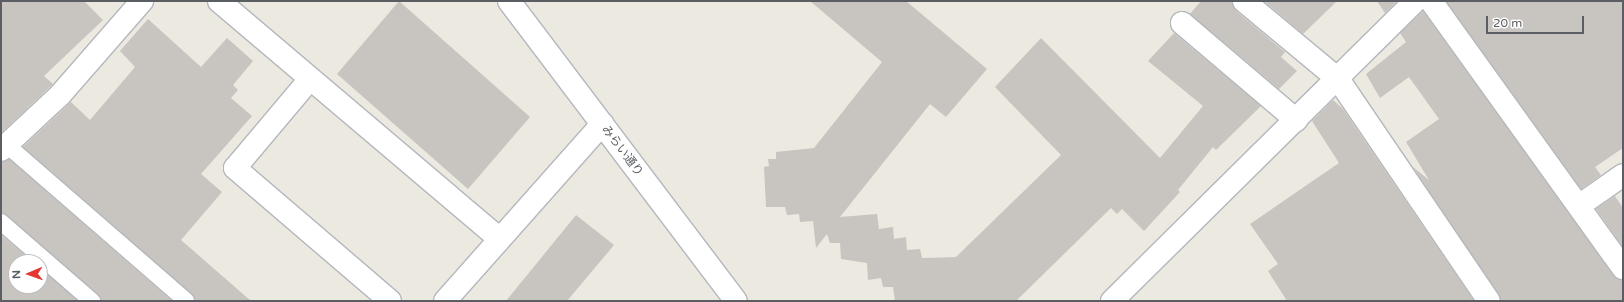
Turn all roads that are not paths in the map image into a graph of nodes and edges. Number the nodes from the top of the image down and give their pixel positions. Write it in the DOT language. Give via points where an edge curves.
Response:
graph roads {
  1 [pos="219,1"];
  2 [pos="509,1"];
  3 [pos="1244,1"];
  4 [pos="1415,1"];
  5 [pos="1431,1"];
  6 [pos="130,4"];
  7 [pos="1182,23"];
  8 [pos="1338,78"];
  9 [pos="310,80"];
  10 [pos="1296,120"];
  11 [pos="602,124"];
  12 [pos="4,148"];
  13 [pos="1623,175"];
  14 [pos="1580,205"];
  15 [pos="1,222"];
  16 [pos="498,238"];
  17 [pos="1623,268"];
  18 [pos="92,301"];
  19 [pos="186,301"];
  20 [pos="390,301"];
  21 [pos="445,301"];
  22 [pos="736,301"];
  23 [pos="1112,301"];
  24 [pos="1489,301"];
  1 -- 9 [label="street"];
  2 -- 11 [label="street, みらい通り"];
  3 -- 8 [label="street"];
  4 -- 8 [label="street"];
  5 -- 14 [label="street"];
  6 -- 12 [label="street" via="60,95"];
  7 -- 10 [label="street"];
  8 -- 10 [label="street"];
  8 -- 24 [label="street"];
  9 -- 16 [label="street"];
  9 -- 20 [label="street" via="235,168"];
  10 -- 23 [label="street"];
  11 -- 16 [label="street"];
  11 -- 22 [label="street, みらい通り"];
  12 -- 19 [label="lane"];
  13 -- 14 [label="street"];
  14 -- 17 [label="street"];
  15 -- 18 [label="lane"];
  16 -- 21 [label="street"];
}
